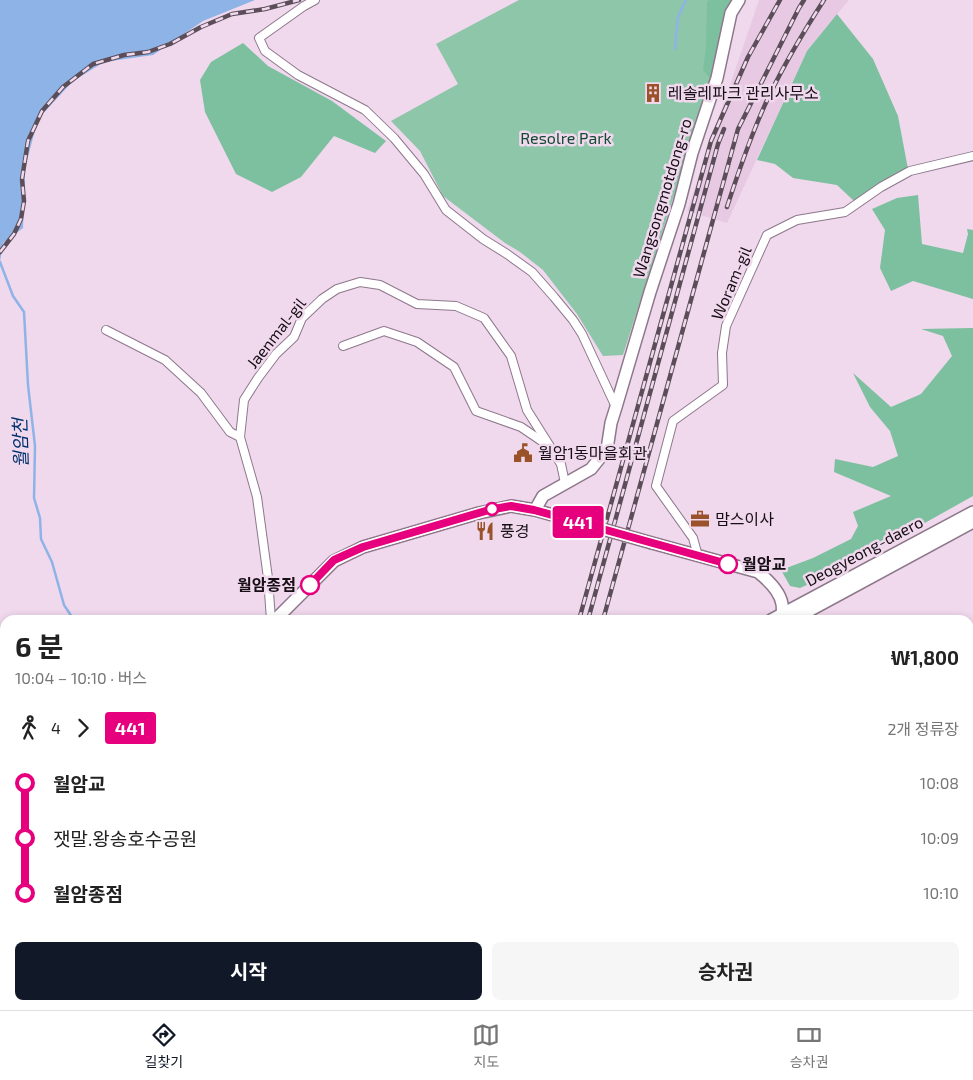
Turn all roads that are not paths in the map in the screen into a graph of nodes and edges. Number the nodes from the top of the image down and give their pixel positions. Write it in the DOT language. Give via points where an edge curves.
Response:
graph roads {
  1 [pos="314,0"];
  2 [pos="739,0"];
  3 [pos="973,156"];
  4 [pos="106,330"];
  5 [pos="343,346"];
  6 [pos="616,407"];
  7 [pos="240,437"];
  8 [pos="550,447"];
  9 [pos="565,484"];
  10 [pos="534,510"];
  11 [pos="973,512"];
  12 [pos="973,522"];
  13 [pos="698,556"];
  14 [pos="271,615"];
  15 [pos="280,615"];
  16 [pos="784,615"];
  17 [pos="790,615"];
  18 [pos="791,615"];
  1 -- 6 [label="street" via="258,38 265,51 298,75 365,110 424,174 446,210 532,272 582,334"];
  2 -- 6 [label="street, Wangsongmotdong-ro" via="731,13 717,78"];
  3 -- 13 [label="street, Woram-gil" via="910,172 845,212 797,220 766,235 726,326 722,353 723,385 673,421 656,486 693,538"];
  4 -- 7 [label="street" via="165,360 201,393 230,432"];
  5 -- 8 [label="street" via="384,331 416,342 454,367 476,410 521,427"];
  6 -- 9 [label="street, Wangsongmotdong-ro" via="606,449 590,469"];
  7 -- 8 [label="street, Jaenmal-gil" via="244,400 276,354 294,337 302,318 329,294 360,282 380,285 418,304 456,306 484,318 511,356 527,410"];
  7 -- 14 [label="street, Jaenmal-gil" via="258,497"];
  8 -- 9 [label="street, Jaenmal-gil" via="561,464"];
  9 -- 10 [label="street, Wangsongmotdong-ro" via="543,496"];
  10 -- 13 [label="street, bridge"];
  10 -- 15 [label="street" via="511,506 489,510 363,547 334,560"];
  11 -- 17 [label="street, Deogyeong-daero"];
  12 -- 18 [label="street, Deogyeong-daero"];
  13 -- 16 [label="street" via="758,572 770,582"];
}
